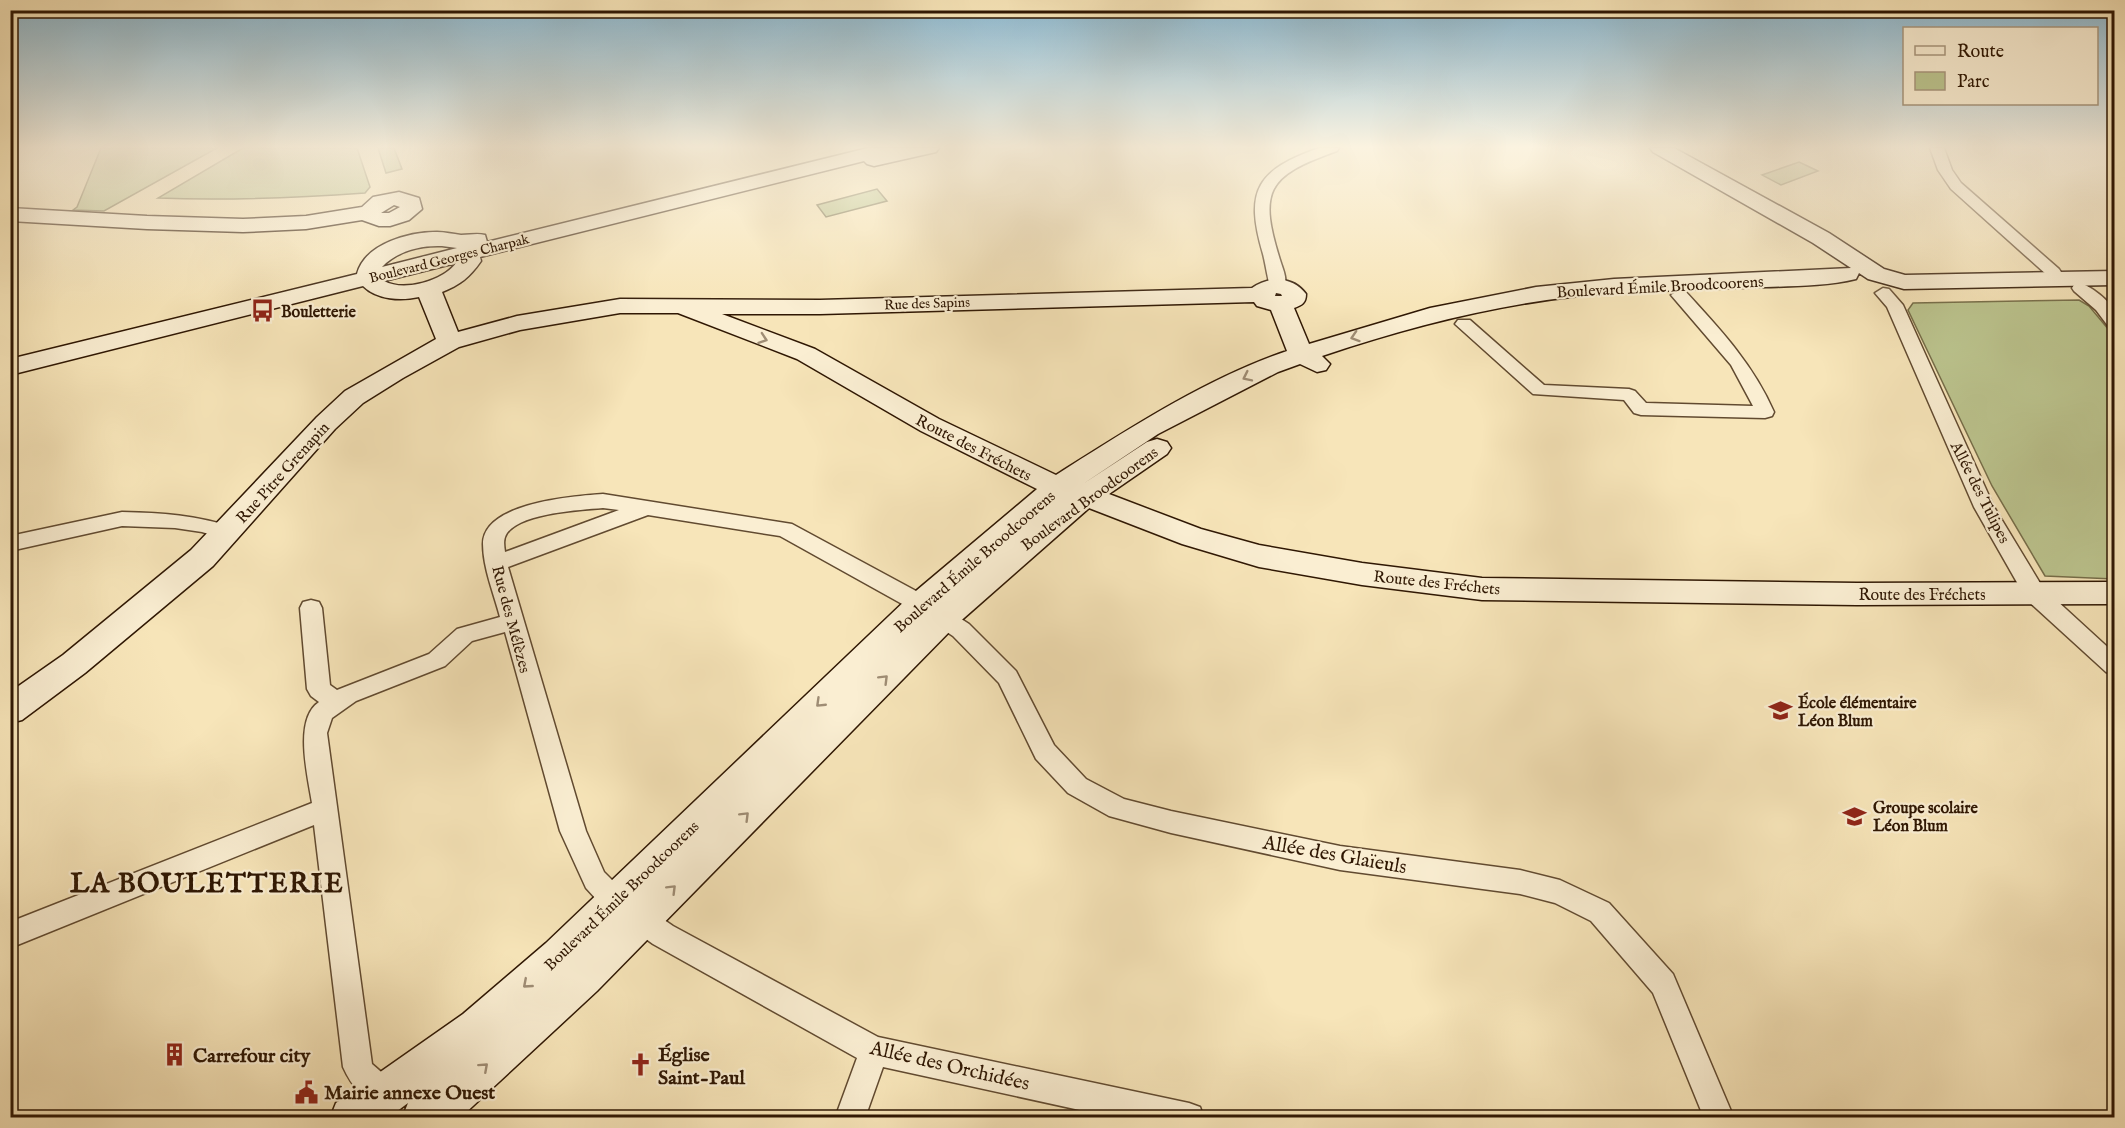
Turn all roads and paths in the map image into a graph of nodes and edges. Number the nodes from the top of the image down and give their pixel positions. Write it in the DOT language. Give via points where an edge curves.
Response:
graph roads {
  1 [pos="384,201"];
  2 [pos="405,201"];
  3 [pos="644,201"];
  4 [pos="682,201"];
  5 [pos="719,201"];
  6 [pos="1260,201"];
  7 [pos="1735,201"];
  8 [pos="1754,201"];
  9 [pos="1771,201"];
  10 [pos="1973,201"];
  11 [pos="10,214"];
  12 [pos="410,243"];
  13 [pos="465,255"];
  14 [pos="2115,271"];
  15 [pos="2053,272"];
  16 [pos="1874,277"];
  17 [pos="2115,278"];
  18 [pos="369,279"];
  19 [pos="2115,287"];
  20 [pos="2080,288"];
  21 [pos="429,289"];
  22 [pos="1679,295"];
  23 [pos="1273,296"];
  24 [pos="680,306"];
  25 [pos="820,307"];
  26 [pos="725,314"];
  27 [pos="2115,322"];
  28 [pos="1464,324"];
  29 [pos="450,342"];
  30 [pos="806,354"];
  31 [pos="10,356"];
  32 [pos="1310,360"];
  33 [pos="10,367"];
  34 [pos="10,380"];
  35 [pos="1073,491"];
  36 [pos="647,507"];
  37 [pos="228,533"];
  38 [pos="10,544"];
  39 [pos="496,563"];
  40 [pos="2115,593"];
  41 [pos="2035,594"];
  42 [pos="311,608"];
  43 [pos="933,610"];
  44 [pos="511,621"];
  45 [pos="2115,666"];
  46 [pos="336,702"];
  47 [pos="10,710"];
  48 [pos="323,810"];
  49 [pos="621,905"];
  50 [pos="10,935"];
  51 [pos="874,1051"];
  52 [pos="384,1095"];
  53 [pos="351,1118"];
  54 [pos="423,1118"];
  55 [pos="850,1118"];
  56 [pos="1189,1118"];
  57 [pos="1719,1118"];
  1 -- 11 [label="street" via="368,212 288,223 198,225"];
  2 -- 12 [label="street" via="411,203 411,209 393,218"];
  3 -- 13 [label="street, Boulevard Georges Charpak"];
  4 -- 13 [label="street, Boulevard Georges Charpak"];
  5 -- 13 [label="street, Boulevard Georges Charpak" via="502,255"];
  6 -- 23 [label="street" via="1260,222 1278,278"];
  7 -- 16 [label="street"];
  8 -- 16 [label="street" via="1821,238"];
  9 -- 16 [label="street" via="1859,249"];
  10 -- 15 [label="street"];
  12 -- 13 [label="street" via="438,239"];
  12 -- 18 [label="street" via="381,256"];
  13 -- 18 [label="street, Boulevard Georges Charpak"];
  13 -- 21 [label="street" via="443,284"];
  14 -- 15 [label="street, Boulevard Émile Broodcoorens"];
  15 -- 16 [label="street, Boulevard Émile Broodcoorens"];
  16 -- 17 [label="street" via="1954,282"];
  16 -- 20 [label="street, Boulevard Émile Broodcoorens" via="1948,292"];
  16 -- 22 [label="street, Boulevard Broodcoorens" via="1851,291"];
  16 -- 32 [label="street, Boulevard Émile Broodcoorens, one-way" via="1614,286 1536,294 1439,313 1370,332"];
  16 -- 41 [label="street, Allée des Tulipes" via="1896,305 1984,507"];
  18 -- 21 [label="street" via="412,292"];
  18 -- 31 [label="street, Boulevard Georges Charpak"];
  18 -- 33 [label="street"];
  18 -- 34 [label="street, Boulevard Georges Charpak" via="288,309"];
  19 -- 20 [label="street, Boulevard Émile Broodcoorens"];
  20 -- 27 [label="street"];
  21 -- 29 [label="street"];
  22 -- 28 [label="street, Boulevard Broodcoorens" via="1576,304"];
  22 -- 28 [label="street" via="1731,350 1754,383 1765,412 1641,409 1629,394 1539,390"];
  23 -- 25 [label="street, Rue des Sapins"];
  23 -- 32 [label="street"];
  24 -- 26 [label="street, Route des Fréchets"];
  24 -- 29 [label="street, Rue Pitre Grenapin" via="594,309 517,323"];
  25 -- 26 [label="street, Rue des Sapins"];
  25 -- 30 [label="street" via="806,335"];
  26 -- 30 [label="street, Route des Fréchets, one-way"];
  28 -- 32 [label="street, Boulevard Broodcoorens"];
  29 -- 37 [label="street, Rue Pitre Grenapin" via="354,397"];
  30 -- 35 [label="street, Route des Fréchets" via="930,425 1038,480"];
  32 -- 35 [label="street, Boulevard Broodcoorens"];
  35 -- 41 [label="street, Route des Fréchets" via="1192,537 1259,556 1482,589"];
  35 -- 43 [label="street, Boulevard Émile Broodcoorens"];
  36 -- 39 [label="street"];
  36 -- 39 [label="street, Rue des Mélèzes" via="603,501 565,504 517,518 499,528 493,542"];
  36 -- 43 [label="street, Rue des Mélèzes" via="785,529"];
  37 -- 38 [label="street" via="175,521 122,519"];
  37 -- 47 [label="street, Rue Pitre Grenapin" via="131,619"];
  39 -- 44 [label="street, Rue des Mélèzes"];
  40 -- 41 [label="street, Route des Fréchets"];
  41 -- 45 [label="street, Allée des Tulipes"];
  42 -- 46 [label="street" via="319,689"];
  43 -- 49 [label="street, Boulevard Émile Broodcoorens, one-way"];
  49 -- 43 [label="street, Boulevard Émile Broodcoorens, one-way" via="704,857"];
  43 -- 57 [label="street, Allée des Glaïeuls" via="963,632 1008,677 1045,752 1077,786 1118,808 1340,858 1520,882 1560,892 1600,912 1663,984"];
  44 -- 46 [label="street" via="465,635 437,660"];
  44 -- 49 [label="street, Rue des Mélèzes" via="573,831 595,880"];
  46 -- 48 [label="street" via="322,712 315,733"];
  48 -- 50 [label="street"];
  48 -- 52 [label="street" via="358,1067 364,1078"];
  49 -- 51 [label="street, Allée des Orchidées" via="663,935"];
  49 -- 52 [label="street, Boulevard Émile Broodcoorens, one-way" via="477,1028"];
  54 -- 49 [label="street, Boulevard Émile Broodcoorens, one-way" via="575,985"];
  51 -- 55 [label="street"];
  51 -- 56 [label="street, Allée des Orchidées"];
  52 -- 53 [label="street, Boulevard Émile Broodcoorens"];
}
